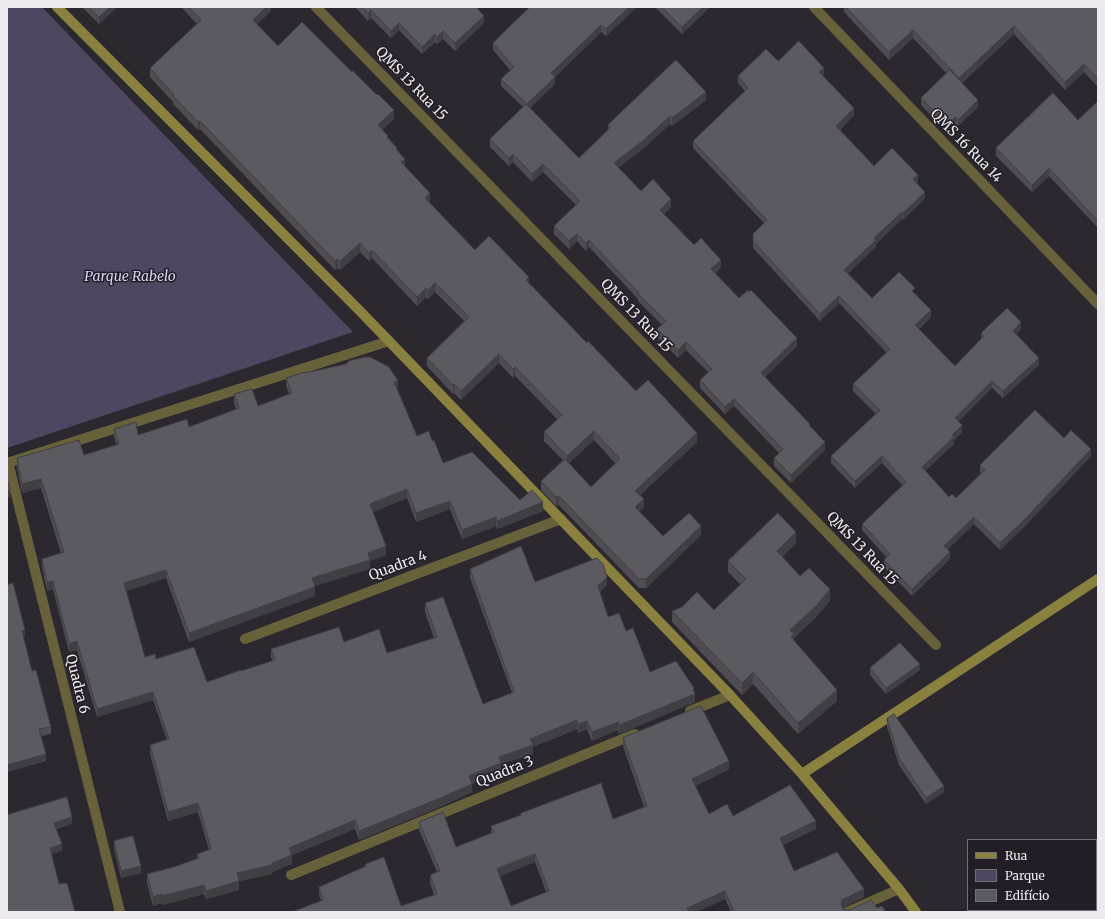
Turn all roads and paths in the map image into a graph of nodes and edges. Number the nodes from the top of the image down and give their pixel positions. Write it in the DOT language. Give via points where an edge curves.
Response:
graph roads {
  1 [pos="57,7"];
  2 [pos="316,7"];
  3 [pos="814,7"];
  4 [pos="1098,304"];
  5 [pos="389,341"];
  6 [pos="8,462"];
  7 [pos="561,519"];
  8 [pos="1098,579"];
  9 [pos="245,639"];
  10 [pos="936,645"];
  11 [pos="730,695"];
  12 [pos="678,716"];
  13 [pos="642,731"];
  14 [pos="802,774"];
  15 [pos="291,876"];
  16 [pos="899,889"];
  17 [pos="120,912"];
  18 [pos="847,912"];
  19 [pos="916,912"];
  1 -- 5 [label="street"];
  2 -- 10 [label="street, QMS 13 Rua 15"];
  3 -- 4 [label="street, QMS 16 Rua 14"];
  5 -- 6 [label="street"];
  5 -- 7 [label="street"];
  6 -- 17 [label="street, Quadra 6"];
  7 -- 9 [label="street, Quadra 4"];
  7 -- 11 [label="street"];
  8 -- 14 [label="street"];
  11 -- 12 [label="street"];
  11 -- 14 [label="street"];
  13 -- 15 [label="street, Quadra 3"];
  14 -- 16 [label="street"];
  16 -- 18 [label="street"];
  16 -- 19 [label="street"];
}
